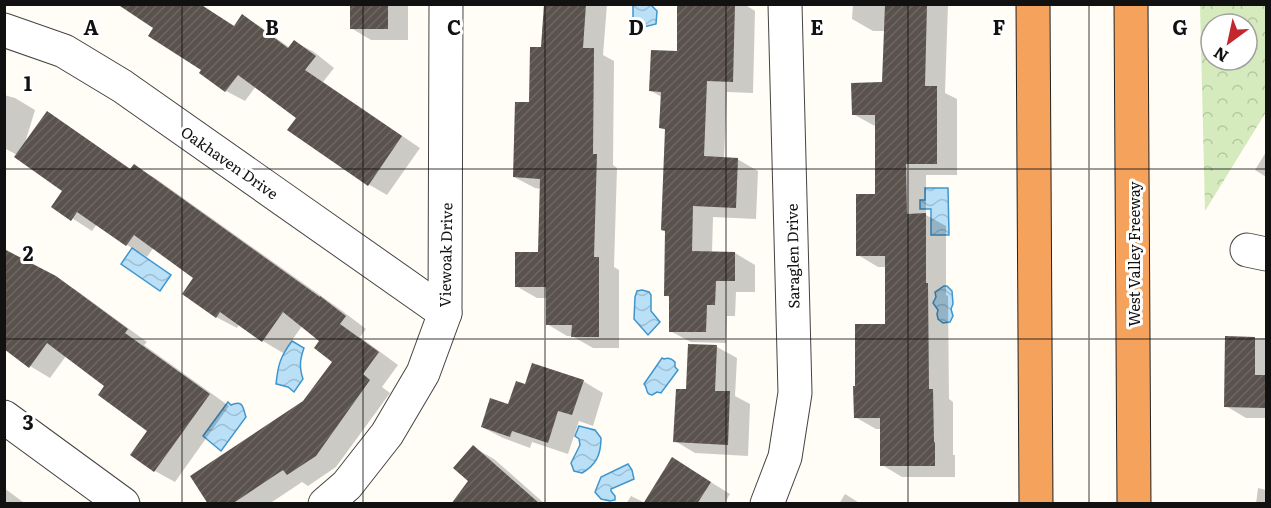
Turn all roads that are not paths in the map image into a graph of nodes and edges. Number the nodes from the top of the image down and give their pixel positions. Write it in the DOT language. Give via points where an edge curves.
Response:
graph roads {
  1 [pos="446,4"];
  2 [pos="785,4"];
  3 [pos="1033,4"];
  4 [pos="1131,4"];
  5 [pos="4,30"];
  6 [pos="445,313"];
  7 [pos="4,417"];
  8 [pos="123,504"];
  9 [pos="325,504"];
  10 [pos="767,504"];
  11 [pos="1036,504"];
  12 [pos="1134,504"];
  1 -- 6 [label="street, Viewoak Drive"];
  2 -- 10 [label="street, Saraglen Drive" via="795,393 785,457"];
  3 -- 11 [label="highway"];
  4 -- 12 [label="highway, West Valley Freeway"];
  5 -- 6 [label="street, Oakhaven Drive" via="64,51 122,86"];
  6 -- 9 [label="street, Viewoak Drive" via="423,373 387,434 347,485"];
  7 -- 8 [label="street"];
}
